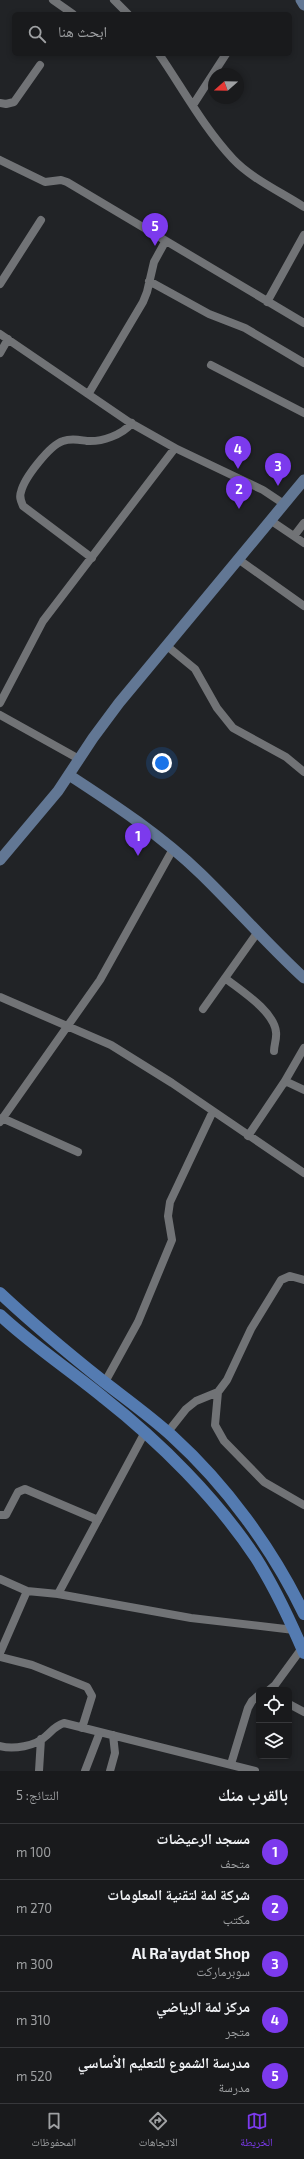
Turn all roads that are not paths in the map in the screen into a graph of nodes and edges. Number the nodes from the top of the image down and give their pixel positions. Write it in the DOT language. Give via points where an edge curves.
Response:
graph roads {
  1 [pos="53,0"];
  2 [pos="114,0"];
  3 [pos="301,0"];
  4 [pos="304,5"];
  5 [pos="70,12"];
  6 [pos="126,12"];
  7 [pos="160,56"];
  8 [pos="225,56"];
  9 [pos="40,65"];
  10 [pos="0,102"];
  11 [pos="193,105"];
  12 [pos="0,160"];
  13 [pos="304,207"];
  14 [pos="41,220"];
  15 [pos="304,236"];
  16 [pos="165,242"];
  17 [pos="149,280"];
  18 [pos="0,284"];
  19 [pos="267,302"];
  20 [pos="304,323"];
  21 [pos="0,334"];
  22 [pos="8,339"];
  23 [pos="0,353"];
  24 [pos="304,363"];
  25 [pos="211,365"];
  26 [pos="89,393"];
  27 [pos="304,413"];
  28 [pos="132,423"];
  29 [pos="175,448"];
  30 [pos="304,480"];
  31 [pos="284,504"];
  32 [pos="270,520"];
  33 [pos="304,523"];
  34 [pos="294,536"];
  35 [pos="304,543"];
  36 [pos="92,558"];
  37 [pos="238,560"];
  38 [pos="304,606"];
  39 [pos="167,646"];
  40 [pos="0,703"];
  41 [pos="0,715"];
  42 [pos="79,759"];
  43 [pos="304,772"];
  44 [pos="69,775"];
  45 [pos="174,849"];
  46 [pos="0,860"];
  47 [pos="257,932"];
  48 [pos="225,978"];
  49 [pos="304,978"];
  50 [pos="0,997"];
  51 [pos="203,1009"];
  52 [pos="69,1025"];
  53 [pos="304,1048"];
  54 [pos="274,1051"];
  55 [pos="285,1081"];
  56 [pos="304,1090"];
  57 [pos="213,1111"];
  58 [pos="1,1120"];
  59 [pos="248,1136"];
  60 [pos="78,1152"];
  61 [pos="304,1173"];
  62 [pos="304,1280"];
  63 [pos="0,1293"];
  64 [pos="0,1314"];
  65 [pos="104,1382"];
  66 [pos="218,1392"];
  67 [pos="168,1433"];
  68 [pos="144,1434"];
  69 [pos="304,1505"];
  70 [pos="0,1515"];
  71 [pos="98,1520"];
  72 [pos="0,1580"];
  73 [pos="27,1590"];
  74 [pos="58,1594"];
  75 [pos="304,1614"];
  76 [pos="294,1630"];
  77 [pos="303,1650"];
  78 [pos="0,1653"];
  79 [pos="0,1657"];
  80 [pos="273,1687"];
  81 [pos="256,1698"];
  82 [pos="292,1706"];
  83 [pos="304,1712"];
  84 [pos="82,1728"];
  85 [pos="100,1732"];
  86 [pos="113,1735"];
  87 [pos="41,1739"];
  88 [pos="0,1746"];
  89 [pos="231,1764"];
  90 [pos="39,1771"];
  91 [pos="86,1771"];
  92 [pos="110,1771"];
  93 [pos="255,1771"];
  1 -- 5 [label="street"];
  2 -- 6 [label="street"];
  3 -- 4 [label="street"];
  7 -- 11 [label="street"];
  8 -- 11 [label="street"];
  9 -- 10 [label="street" via="14,102"];
  11 -- 13 [label="street" via="234,160 251,174"];
  12 -- 16 [label="street" via="45,182 67,182"];
  14 -- 18 [label="street"];
  15 -- 19 [label="street"];
  16 -- 17 [label="street" via="154,262"];
  16 -- 19 [label="street"];
  17 -- 24 [label="street" via="209,314 245,328"];
  17 -- 26 [label="street" via="147,292 132,322"];
  19 -- 20 [label="street"];
  21 -- 22 [label="street"];
  22 -- 23 [label="street"];
  22 -- 26 [label="street"];
  25 -- 27 [label="street"];
  26 -- 28 [label="street"];
  28 -- 29 [label="street"];
  28 -- 36 [label="street" via="121,433 107,438 91,441 70,439 56,444 25,481 21,490 20,500 23,506"];
  29 -- 31 [label="street" via="263,490"];
  29 -- 36 [label="street"];
  30 -- 31 [label="street"];
  31 -- 32 [label="street"];
  32 -- 34 [label="street"];
  32 -- 37 [label="street"];
  33 -- 34 [label="street"];
  34 -- 35 [label="street"];
  36 -- 40 [label="street" via="44,621"];
  37 -- 38 [label="street"];
  37 -- 39 [label="street"];
  39 -- 42 [label="street" via="119,703"];
  39 -- 43 [label="street" via="194,669 217,708 233,728 286,758"];
  41 -- 42 [label="street"];
  42 -- 44 [label="street"];
  44 -- 45 [label="street"];
  44 -- 46 [label="street"];
  45 -- 47 [label="street"];
  45 -- 52 [label="street" via="112,959"];
  47 -- 48 [label="street"];
  47 -- 49 [label="street"];
  48 -- 51 [label="street"];
  48 -- 54 [label="street" via="261,1006 271,1020 276,1032"];
  50 -- 52 [label="street"];
  52 -- 57 [label="street" via="140,1062"];
  52 -- 58 [label="street"];
  53 -- 55 [label="street"];
  55 -- 56 [label="street"];
  55 -- 59 [label="street"];
  57 -- 59 [label="street"];
  57 -- 65 [label="street" via="170,1202 168,1216 172,1240 130,1339"];
  58 -- 60 [label="street"];
  59 -- 61 [label="street"];
  62 -- 66 [label="street" via="290,1276 277,1284 240,1349 227,1380"];
  63 -- 65 [label="main road" via="37,1328"];
  64 -- 68 [label="main road" via="106,1399"];
  65 -- 67 [label="main road"];
  66 -- 67 [label="street" via="196,1400 178,1418"];
  66 -- 69 [label="street" via="215,1425 221,1437 264,1482"];
  67 -- 75 [label="main road" via="200,1464 249,1523 277,1564"];
  68 -- 71 [label="street"];
  68 -- 76 [label="main road" via="160,1445 229,1521 256,1558 280,1599"];
  70 -- 71 [label="street" via="6,1515 18,1492 25,1489"];
  71 -- 74 [label="street"];
  72 -- 73 [label="street"];
  73 -- 74 [label="street"];
  73 -- 78 [label="street"];
  74 -- 76 [label="street" via="191,1618"];
  76 -- 77 [label="main road"];
  77 -- 80 [label="street"];
  79 -- 84 [label="street" via="32,1665 87,1687 92,1696"];
  81 -- 89 [label="street" via="248,1708"];
  82 -- 83 [label="street"];
  84 -- 85 [label="street"];
  84 -- 87 [label="street" via="64,1723 57,1725"];
  85 -- 86 [label="street"];
  85 -- 91 [label="street"];
  86 -- 89 [label="street"];
  86 -- 92 [label="street" via="115,1753"];
  87 -- 88 [label="street" via="17,1747"];
  87 -- 90 [label="street"];
  89 -- 93 [label="street"];
}
